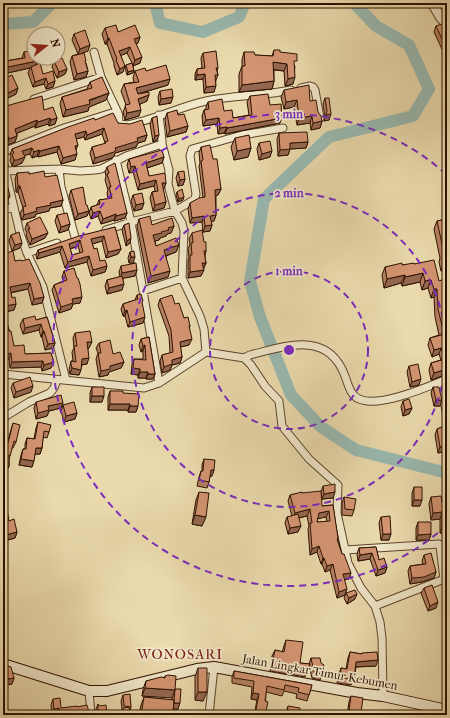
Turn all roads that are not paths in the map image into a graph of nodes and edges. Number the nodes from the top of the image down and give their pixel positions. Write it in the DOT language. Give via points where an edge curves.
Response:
graph roads {
  1 [pos="432,3"];
  2 [pos="447,24"];
  3 [pos="94,52"];
  4 [pos="101,77"];
  5 [pos="27,101"];
  6 [pos="118,113"];
  7 [pos="159,115"];
  8 [pos="320,118"];
  9 [pos="283,128"];
  10 [pos="162,144"];
  11 [pos="3,152"];
  12 [pos="116,160"];
  13 [pos="3,162"];
  14 [pos="59,169"];
  15 [pos="5,171"];
  16 [pos="14,207"];
  17 [pos="3,210"];
  18 [pos="175,212"];
  19 [pos="131,222"];
  20 [pos="99,231"];
  21 [pos="83,235"];
  22 [pos="69,239"];
  23 [pos="27,253"];
  24 [pos="182,278"];
  25 [pos="143,291"];
  26 [pos="206,352"];
  27 [pos="247,356"];
  28 [pos="3,374"];
  29 [pos="447,379"];
  30 [pos="57,380"];
  31 [pos="66,380"];
  32 [pos="440,382"];
  33 [pos="159,383"];
  34 [pos="446,411"];
  35 [pos="3,420"];
  36 [pos="345,550"];
  37 [pos="445,578"];
  38 [pos="375,606"];
  39 [pos="3,664"];
  40 [pos="214,667"];
  41 [pos="89,691"];
  42 [pos="383,696"];
  43 [pos="443,711"];
  44 [pos="90,715"];
  45 [pos="209,715"];
  1 -- 2 [label="street"];
  3 -- 4 [label="street"];
  4 -- 5 [label="street"];
  4 -- 6 [label="street"];
  6 -- 7 [label="street" via="118,122 127,125"];
  6 -- 11 [label="street" via="64,128"];
  7 -- 8 [label="street" via="221,99 265,95 310,86 315,90"];
  7 -- 10 [label="street"];
  9 -- 18 [label="street" via="242,135 192,150 190,156 196,197"];
  10 -- 12 [label="street"];
  10 -- 18 [label="street"];
  12 -- 14 [label="street" via="95,170"];
  12 -- 19 [label="street"];
  13 -- 15 [label="street"];
  14 -- 15 [label="street"];
  14 -- 22 [label="street"];
  15 -- 16 [label="street"];
  16 -- 17 [label="street"];
  16 -- 23 [label="street"];
  18 -- 19 [label="street"];
  18 -- 24 [label="street" via="184,230"];
  19 -- 20 [label="street"];
  19 -- 25 [label="street"];
  21 -- 22 [label="street"];
  22 -- 23 [label="street"];
  23 -- 31 [label="street" via="43,287"];
  24 -- 25 [label="street"];
  24 -- 26 [label="street" via="200,316"];
  25 -- 33 [label="street"];
  26 -- 27 [label="street"];
  26 -- 33 [label="street"];
  27 -- 32 [label="street" via="291,345 316,346 339,362 349,388 358,399 375,402 392,399"];
  27 -- 36 [label="street" via="279,404 282,426 309,459 338,485 337,513"];
  28 -- 30 [label="street"];
  29 -- 32 [label="street"];
  30 -- 31 [label="street"];
  30 -- 35 [label="street" via="50,393 29,402"];
  31 -- 33 [label="street" via="138,388"];
  32 -- 34 [label="street"];
  36 -- 37 [label="street" via="439,544"];
  36 -- 38 [label="street" via="354,576"];
  37 -- 38 [label="street"];
  38 -- 42 [label="street" via="382,638"];
  39 -- 41 [label="main road, Jalan Lingkar Timur Kebumen"];
  40 -- 41 [label="main road, Jalan Lingkar Timur Kebumen" via="107,691"];
  40 -- 42 [label="main road, Jalan Lingkar Timur Kebumen"];
  40 -- 45 [label="street"];
  41 -- 44 [label="street"];
  42 -- 43 [label="main road, Jalan Lingkar Timur Kebumen"];
}
